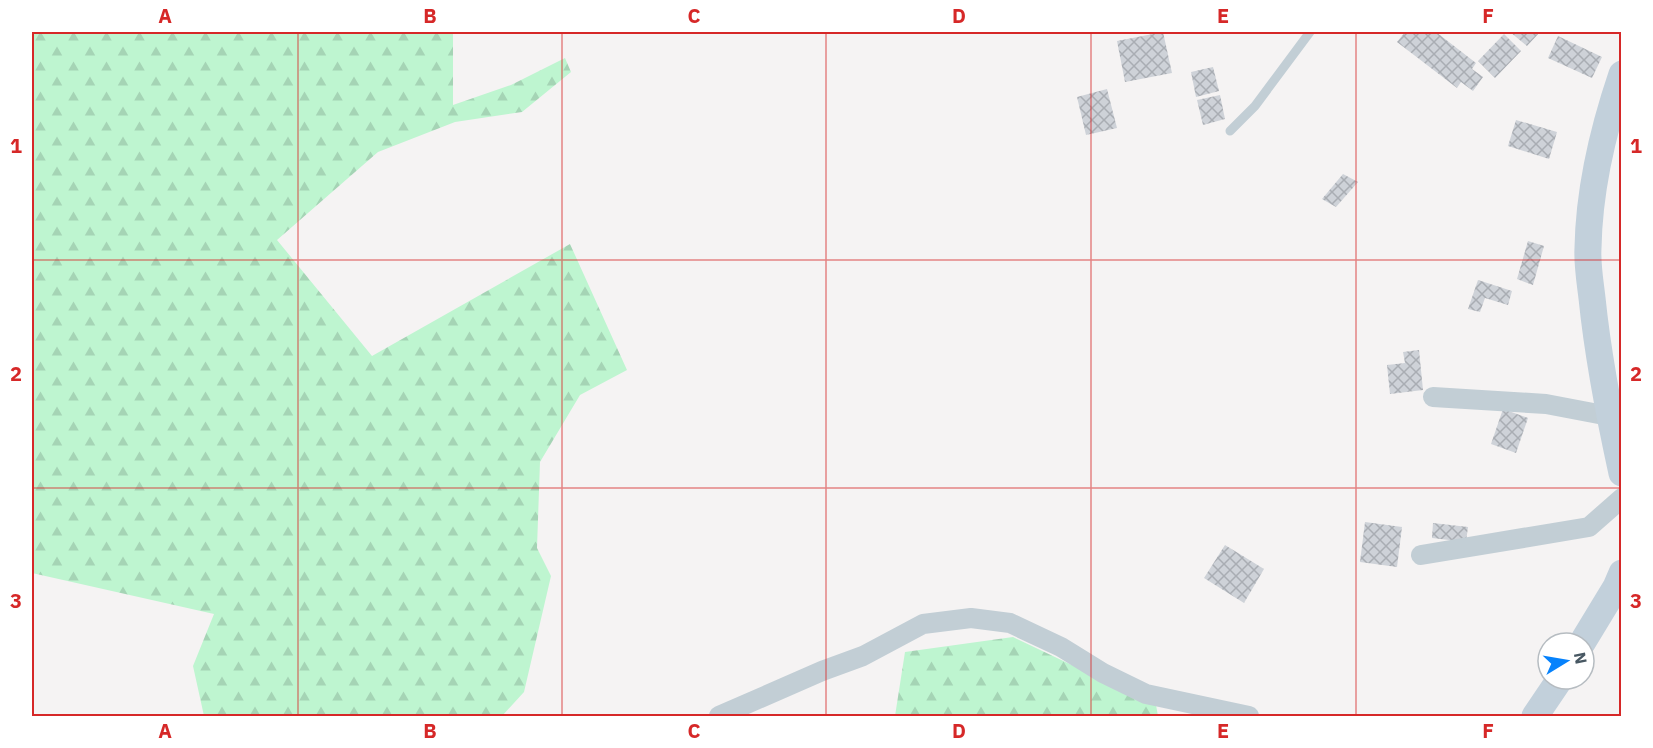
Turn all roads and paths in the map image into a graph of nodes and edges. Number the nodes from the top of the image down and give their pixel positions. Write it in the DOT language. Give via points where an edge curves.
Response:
graph roads {
  1 [pos="1310,32"];
  2 [pos="1622,74"];
  3 [pos="1230,131"];
  4 [pos="1433,397"];
  5 [pos="1609,417"];
  6 [pos="1622,472"];
  7 [pos="1622,498"];
  8 [pos="1421,555"];
  9 [pos="1622,573"];
  10 [pos="1589,631"];
  11 [pos="1552,691"];
  12 [pos="719,717"];
  13 [pos="1249,717"];
  14 [pos="1535,717"];
  1 -- 3 [label="lane" via="1255,106"];
  2 -- 5 [label="street" via="1598,153 1589,217 1596,338"];
  4 -- 5 [label="street" via="1546,404"];
  5 -- 6 [label="street"];
  7 -- 8 [label="street" via="1589,528"];
  9 -- 10 [label="street"];
  11 -- 14 [label="street"];
  12 -- 13 [label="street" via="862,656 922,624 972,618 1010,623 1146,694"];
}
